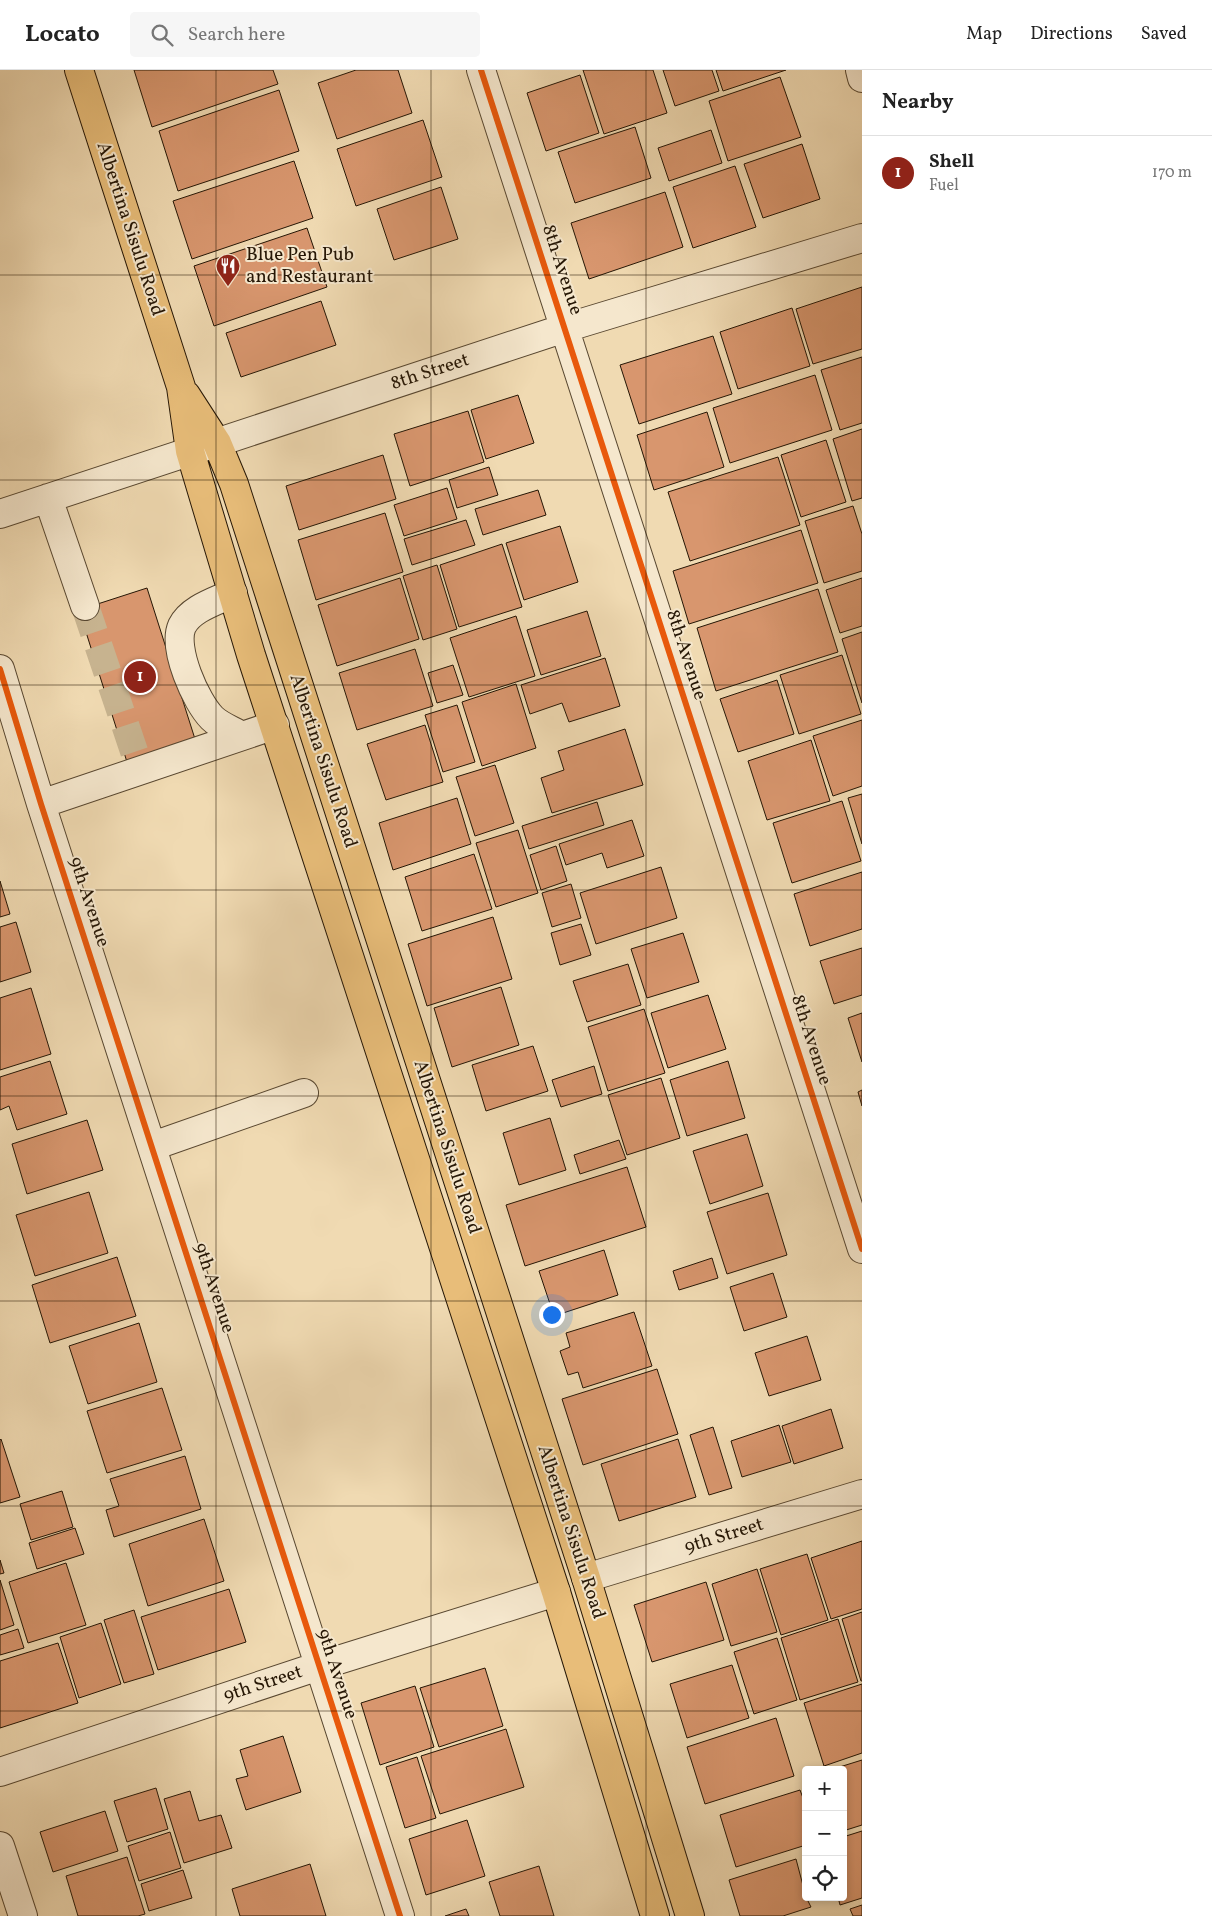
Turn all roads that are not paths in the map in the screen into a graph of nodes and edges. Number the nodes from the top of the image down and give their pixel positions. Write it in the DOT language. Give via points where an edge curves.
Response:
graph roads {
  1 [pos="79,70"];
  2 [pos="481,70"];
  3 [pos="860,70"];
  4 [pos="862,78"];
  5 [pos="862,238"];
  6 [pos="565,328"];
  7 [pos="181,387"];
  8 [pos="217,443"];
  9 [pos="190,451"];
  10 [pos="48,498"];
  11 [pos="0,514"];
  12 [pos="233,593"];
  13 [pos="85,606"];
  14 [pos="0,669"];
  15 [pos="275,724"];
  16 [pos="242,736"];
  17 [pos="41,804"];
  18 [pos="304,1093"];
  19 [pos="153,1146"];
  20 [pos="862,1249"];
  21 [pos="862,1494"];
  22 [pos="586,1578"];
  23 [pos="556,1592"];
  24 [pos="319,1666"];
  25 [pos="0,1772"];
  26 [pos="0,1846"];
  27 [pos="23,1916"];
  28 [pos="400,1916"];
  29 [pos="655,1916"];
  30 [pos="690,1916"];
  1 -- 7 [label="main road, Albertina Sisulu Road"];
  2 -- 6 [label="street, 8th Avenue"];
  3 -- 4 [label="street"];
  5 -- 6 [label="street, 8th Street"];
  6 -- 8 [label="street, 8th Street"];
  6 -- 20 [label="street, 8th Avenue"];
  7 -- 8 [label="main road, Albertina Sisulu Road"];
  7 -- 9 [label="main road, Albertina Sisulu Road"];
  8 -- 9 [label="street, 8th Street"];
  8 -- 22 [label="main road, Albertina Sisulu Road" via="234,484"];
  9 -- 10 [label="street, 8th Street"];
  9 -- 12 [label="main road, Albertina Sisulu Road"];
  10 -- 11 [label="street, 8th Street"];
  10 -- 13 [label="street"];
  12 -- 15 [label="main road, Albertina Sisulu Road"];
  12 -- 16 [label="street" via="198,609 182,626 180,640 185,665 200,705 214,720"];
  14 -- 17 [label="street, 9th Avenue"];
  15 -- 16 [label="street"];
  15 -- 23 [label="main road, Albertina Sisulu Road"];
  16 -- 17 [label="street" via="138,765"];
  17 -- 19 [label="street, 9th Avenue"];
  18 -- 19 [label="street"];
  19 -- 24 [label="street, 9th Avenue"];
  21 -- 22 [label="street, 9th Street"];
  22 -- 30 [label="main road, Albertina Sisulu Road"];
  23 -- 24 [label="street, 9th Street"];
  23 -- 29 [label="main road, Albertina Sisulu Road"];
  24 -- 25 [label="street, 9th Street"];
  24 -- 28 [label="street, 9th Avenue"];
  26 -- 27 [label="street"];
}
